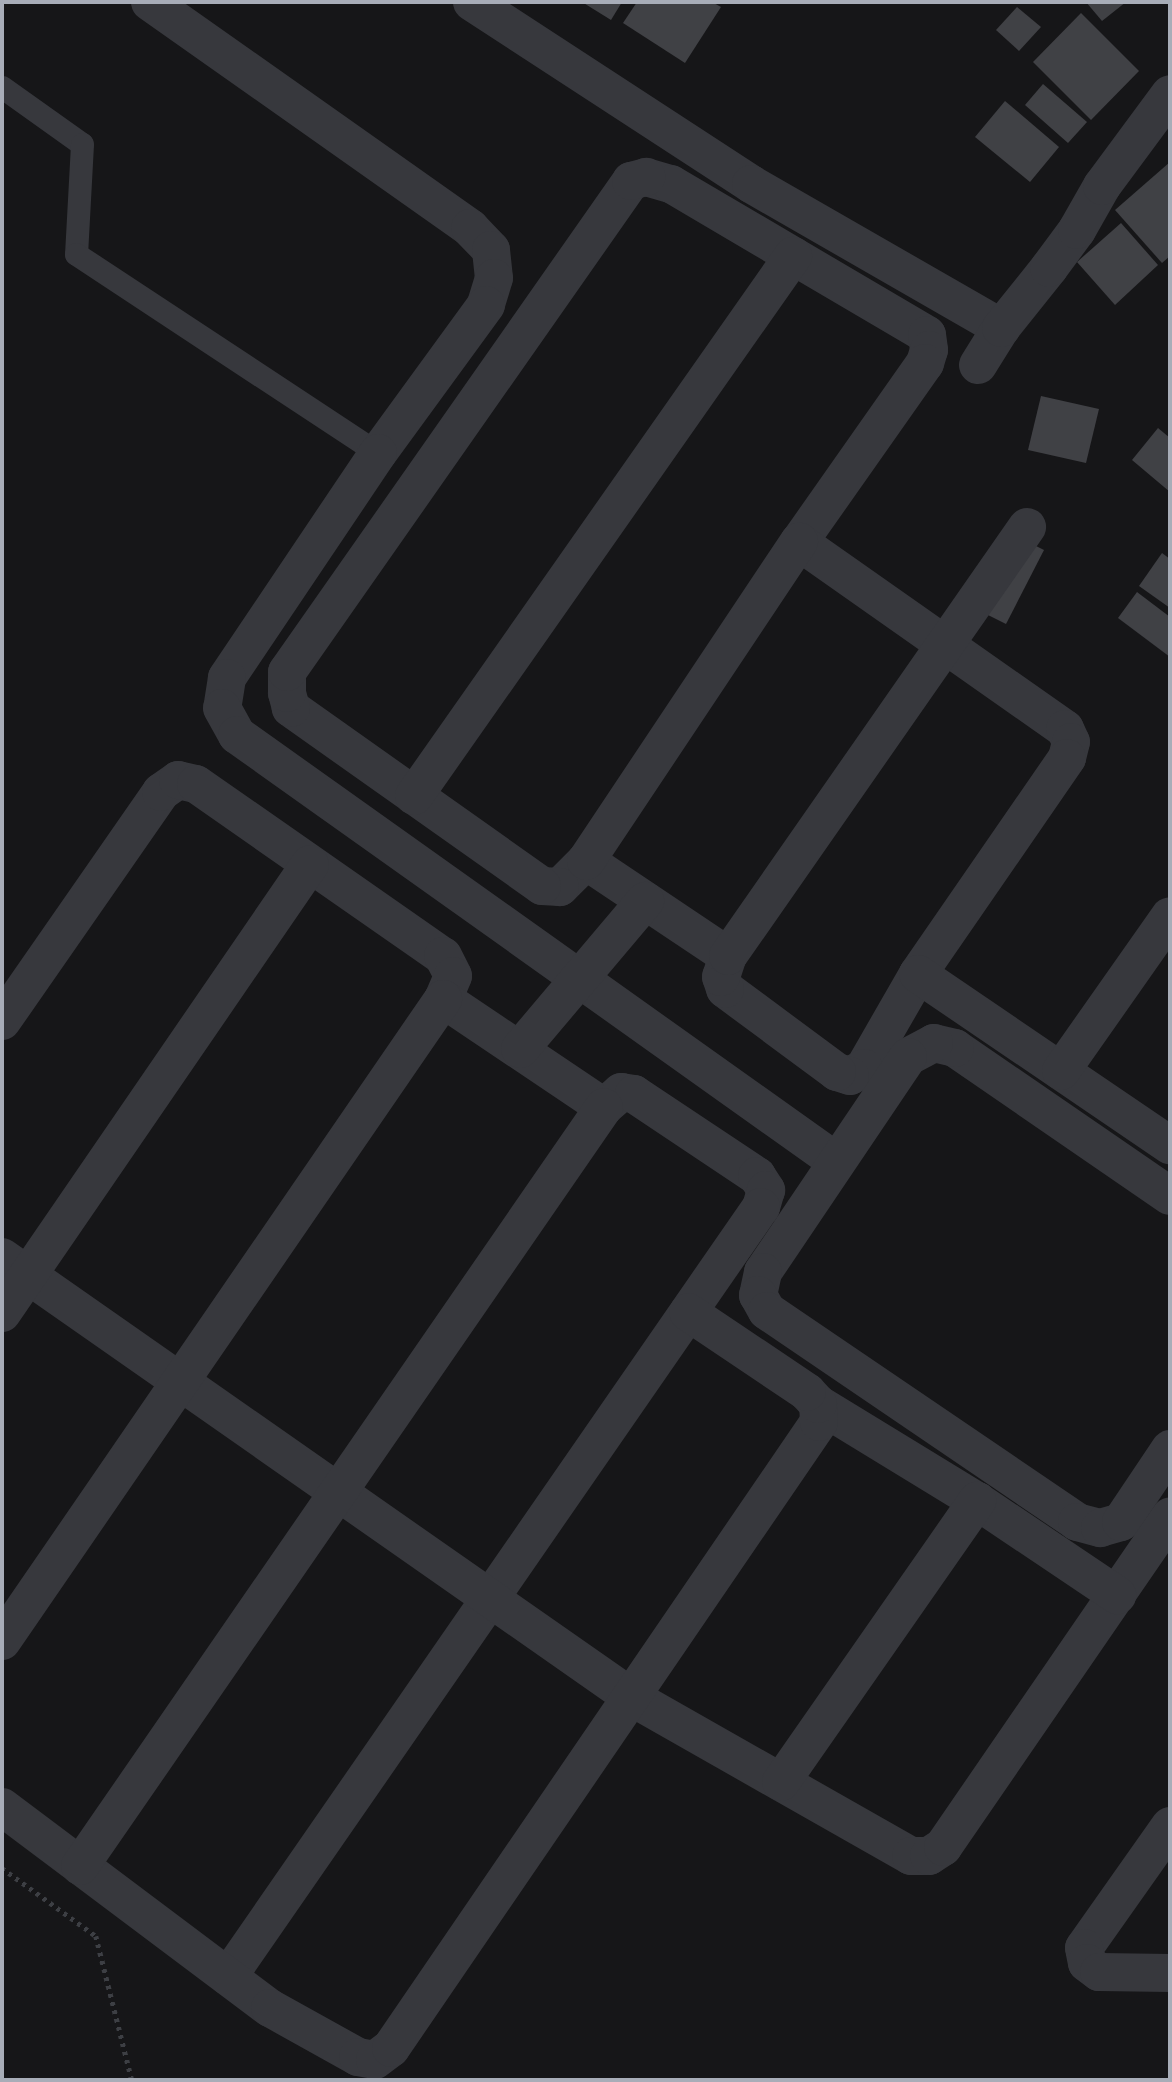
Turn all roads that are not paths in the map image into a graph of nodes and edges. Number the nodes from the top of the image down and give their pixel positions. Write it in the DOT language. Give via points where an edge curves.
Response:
graph roads {
  1 [pos="150,2"];
  2 [pos="472,2"];
  3 [pos="2,88"];
  4 [pos="1170,94"];
  5 [pos="793,256"];
  6 [pos="1001,328"];
  7 [pos="978,365"];
  8 [pos="378,453"];
  9 [pos="1027,527"];
  10 [pos="799,542"];
  11 [pos="945,645"];
  12 [pos="414,796"];
  13 [pos="586,861"];
  14 [pos="310,864"];
  15 [pos="645,901"];
  16 [pos="1170,915"];
  17 [pos="728,956"];
  18 [pos="918,974"];
  19 [pos="578,980"];
  20 [pos="443,999"];
  21 [pos="2,1021"];
  22 [pos="520,1049"];
  23 [pos="1061,1071"];
  24 [pos="604,1107"];
  25 [pos="1170,1145"];
  26 [pos="837,1162"];
  27 [pos="1170,1196"];
  28 [pos="15,1266"];
  29 [pos="688,1312"];
  30 [pos="2,1313"];
  31 [pos="180,1382"];
  32 [pos="818,1404"];
  33 [pos="1170,1449"];
  34 [pos="338,1492"];
  35 [pos="976,1501"];
  36 [pos="1170,1517"];
  37 [pos="1116,1595"];
  38 [pos="490,1599"];
  39 [pos="2,1641"];
  40 [pos="631,1697"];
  41 [pos="781,1782"];
  42 [pos="2,1808"];
  43 [pos="1170,1826"];
  44 [pos="79,1866"];
  45 [pos="1170,1973"];
  46 [pos="228,1977"];
  1 -- 8 [label="street" via="470,228 491,250 494,278 486,305"];
  2 -- 6 [label="street" via="751,184"];
  3 -- 8 [label="lane" via="82,144 76,254"];
  4 -- 6 [label="street" via="1102,186 1077,230"];
  5 -- 10 [label="street" via="927,335 929,349 925,363"];
  5 -- 12 [label="street"];
  5 -- 12 [label="street" via="671,184 646,177 631,181 623,192 287,672 291,708"];
  6 -- 7 [label="street"];
  8 -- 19 [label="street" via="227,678 222,708 236,735"];
  9 -- 11 [label="street"];
  10 -- 11 [label="street"];
  10 -- 13 [label="street"];
  11 -- 17 [label="street"];
  11 -- 18 [label="street" via="1065,729 1071,742 1067,758"];
  12 -- 13 [label="street" via="542,886 560,887"];
  13 -- 15 [label="street"];
  14 -- 20 [label="street" via="443,956 453,976"];
  14 -- 21 [label="street" via="196,784 178,780 161,792"];
  14 -- 28 [label="street"];
  15 -- 17 [label="street"];
  15 -- 19 [label="street"];
  16 -- 23 [label="street"];
  17 -- 18 [label="street" via="722,978 725,989 837,1072 850,1076 864,1068"];
  18 -- 23 [label="street"];
  19 -- 22 [label="street"];
  19 -- 26 [label="street"];
  20 -- 22 [label="street"];
  20 -- 31 [label="street"];
  22 -- 24 [label="street"];
  23 -- 25 [label="street"];
  24 -- 29 [label="street" via="621,1092 634,1094 757,1176 766,1190 761,1207"];
  24 -- 34 [label="street"];
  26 -- 27 [label="street" via="908,1057 934,1043 955,1048"];
  26 -- 33 [label="street" via="763,1272 758,1295 767,1311 1077,1522 1100,1528 1121,1522"];
  28 -- 30 [label="street"];
  28 -- 31 [label="street"];
  29 -- 32 [label="street"];
  29 -- 38 [label="street"];
  31 -- 34 [label="street"];
  31 -- 39 [label="street"];
  32 -- 35 [label="street"];
  32 -- 40 [label="street" via="819,1422"];
  34 -- 38 [label="street"];
  34 -- 44 [label="street"];
  35 -- 37 [label="street"];
  35 -- 41 [label="street"];
  36 -- 37 [label="street"];
  37 -- 41 [label="street" via="943,1847 929,1856 911,1856"];
  38 -- 40 [label="street"];
  38 -- 46 [label="street"];
  40 -- 41 [label="street"];
  40 -- 46 [label="street" via="391,2048 375,2060 358,2057 270,2008"];
  42 -- 44 [label="street"];
  43 -- 45 [label="street" via="1084,1948 1087,1963 1099,1972"];
  44 -- 46 [label="street"];
}
